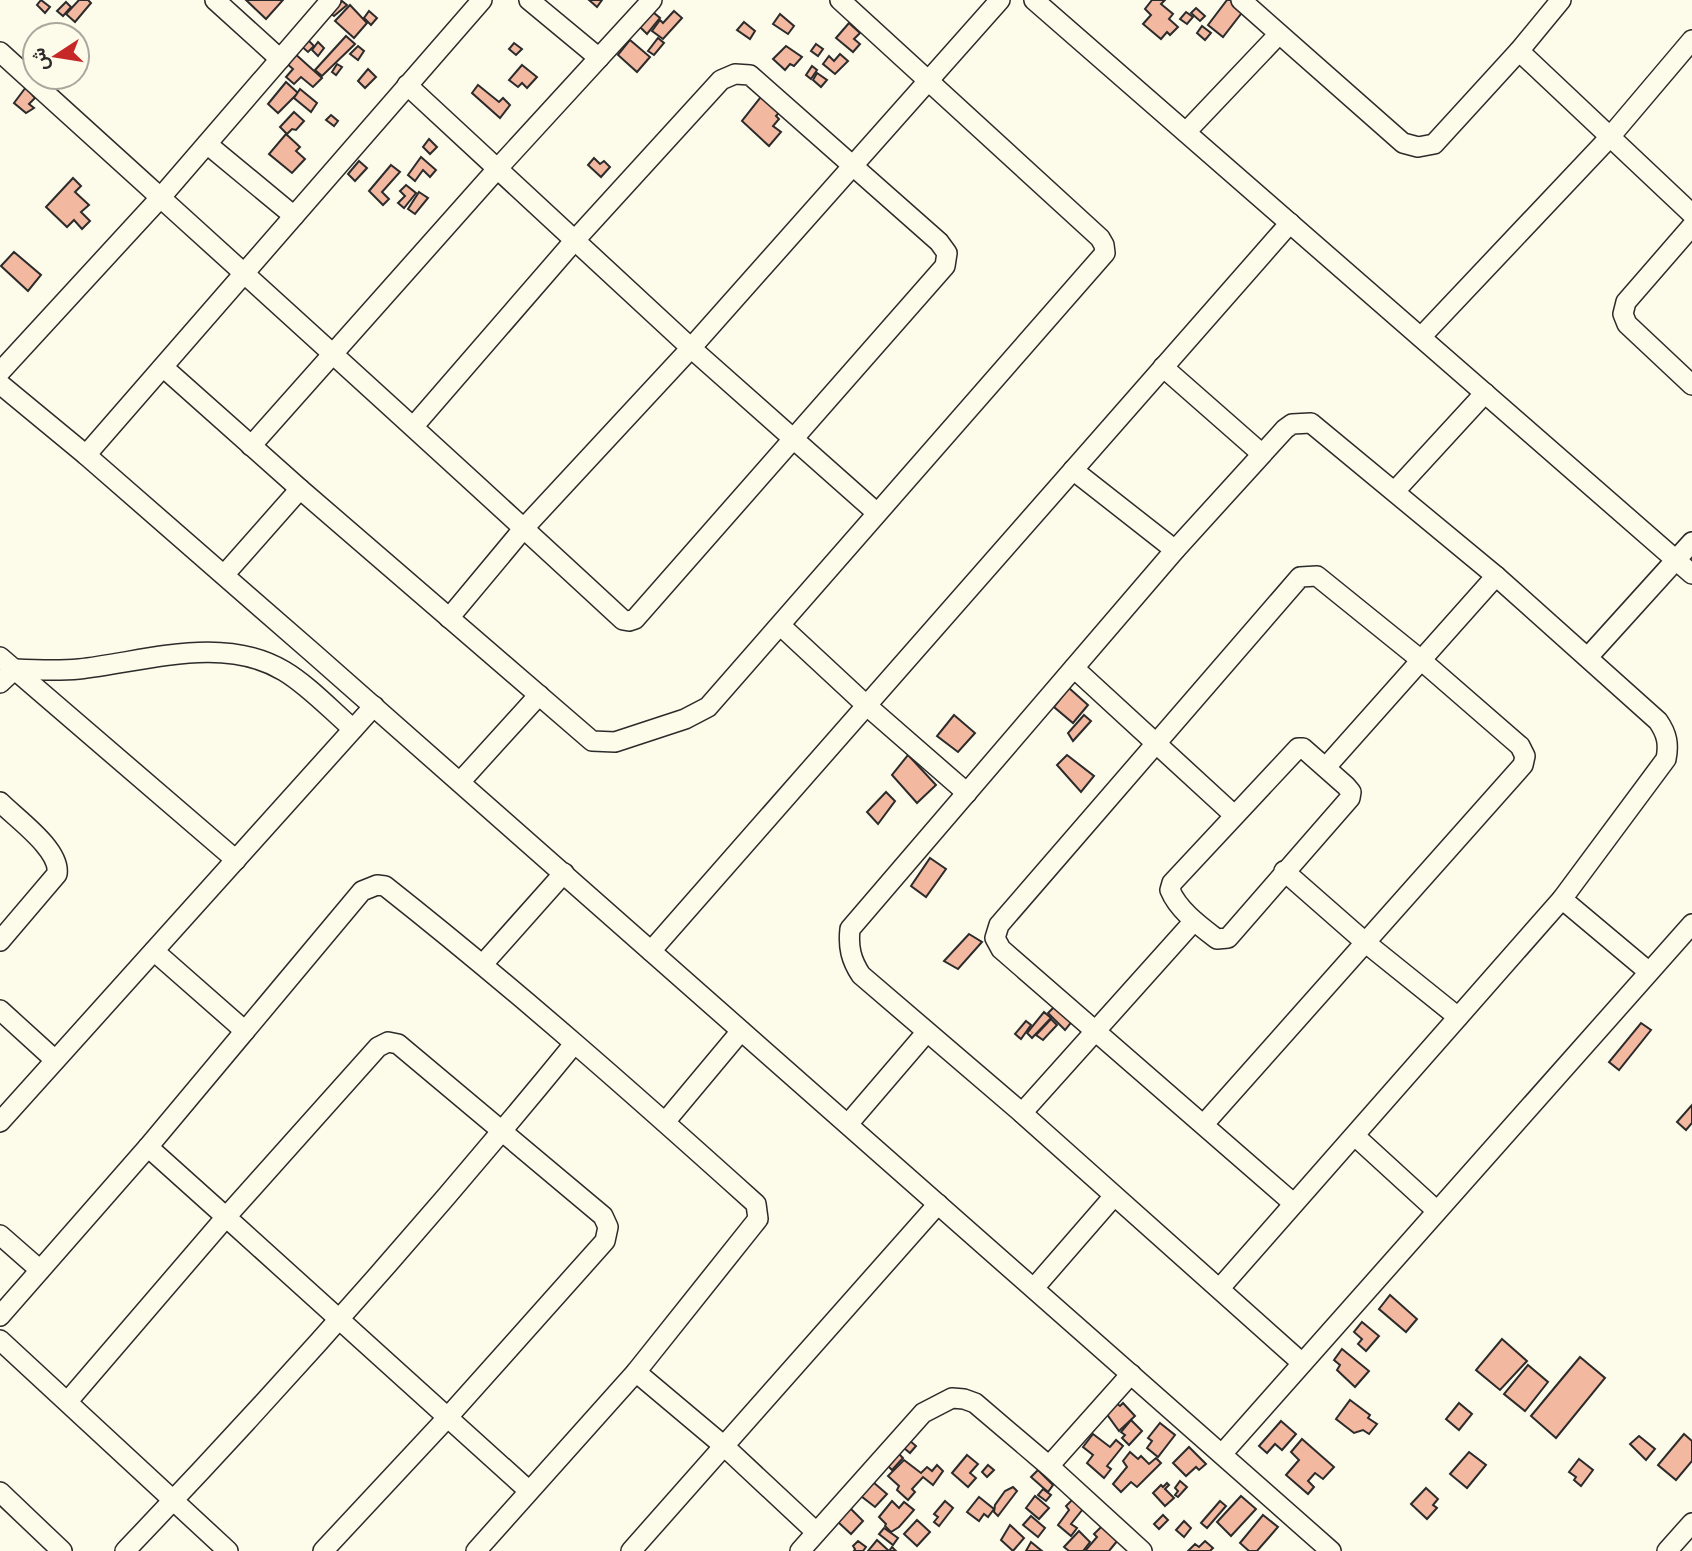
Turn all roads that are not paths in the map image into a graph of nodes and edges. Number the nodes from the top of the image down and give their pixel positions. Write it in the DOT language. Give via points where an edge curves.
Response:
graph roads {
  1 [pos="215,0"];
  2 [pos="331,0"];
  3 [pos="482,0"];
  4 [pos="530,0"];
  5 [pos="652,0"];
  6 [pos="840,0"];
  7 [pos="1000,0"];
  8 [pos="1034,0"];
  9 [pos="1241,0"];
  10 [pos="1562,0"];
  11 [pos="1279,34"];
  12 [pos="1692,40"];
  13 [pos="1519,51"];
  14 [pos="0,52"];
  15 [pos="599,58"];
  16 [pos="280,59"];
  17 [pos="929,79"];
  18 [pos="407,85"];
  19 [pos="1186,132"];
  20 [pos="1609,138"];
  21 [pos="207,144"];
  22 [pos="853,165"];
  23 [pos="498,168"];
  24 [pos="160,197"];
  25 [pos="1692,214"];
  26 [pos="294,216"];
  27 [pos="1290,223"];
  28 [pos="1692,226"];
  29 [pos="575,240"];
  30 [pos="243,274"];
  31 [pos="1421,337"];
  32 [pos="691,348"];
  33 [pos="334,353"];
  34 [pos="163,367"];
  35 [pos="1163,367"];
  36 [pos="0,372"];
  37 [pos="0,384"];
  38 [pos="1692,385"];
  39 [pos="1485,393"];
  40 [pos="413,428"];
  41 [pos="795,440"];
  42 [pos="251,446"];
  43 [pos="1262,454"];
  44 [pos="86,455"];
  45 [pos="1073,470"];
  46 [pos="300,489"];
  47 [pos="1395,491"];
  48 [pos="877,513"];
  49 [pos="524,528"];
  50 [pos="1692,542"];
  51 [pos="1175,550"];
  52 [pos="1676,560"];
  53 [pos="1692,574"];
  54 [pos="224,575"];
  55 [pos="1496,576"];
  56 [pos="449,618"];
  57 [pos="781,626"];
  58 [pos="1588,657"];
  59 [pos="1421,660"];
  60 [pos="7,663"];
  61 [pos="1074,668"];
  62 [pos="0,683"];
  63 [pos="539,695"];
  64 [pos="866,705"];
  65 [pos="374,706"];
  66 [pos="353,729"];
  67 [pos="1155,743"];
  68 [pos="1326,767"];
  69 [pos="460,782"];
  70 [pos="967,793"];
  71 [pos="0,802"];
  72 [pos="1234,816"];
  73 [pos="236,860"];
  74 [pos="1284,871"];
  75 [pos="564,873"];
  76 [pos="1562,899"];
  77 [pos="1194,921"];
  78 [pos="1692,924"];
  79 [pos="0,941"];
  80 [pos="1367,943"];
  81 [pos="154,951"];
  82 [pos="651,951"];
  83 [pos="483,964"];
  84 [pos="1649,972"];
  85 [pos="0,1010"];
  86 [pos="1458,1017"];
  87 [pos="245,1031"];
  88 [pos="741,1031"];
  89 [pos="926,1033"];
  90 [pos="1096,1033"];
  91 [pos="574,1044"];
  92 [pos="55,1060"];
  93 [pos="1022,1113"];
  94 [pos="0,1122"];
  95 [pos="665,1122"];
  96 [pos="848,1124"];
  97 [pos="1204,1124"];
  98 [pos="504,1131"];
  99 [pos="1355,1136"];
  100 [pos="148,1147"];
  101 [pos="1114,1196"];
  102 [pos="1293,1203"];
  103 [pos="938,1204"];
  104 [pos="1437,1211"];
  105 [pos="226,1217"];
  106 [pos="0,1234"];
  107 [pos="40,1270"];
  108 [pos="1034,1288"];
  109 [pos="1220,1288"];
  110 [pos="0,1316"];
  111 [pos="339,1319"];
  112 [pos="0,1340"];
  113 [pos="1302,1363"];
  114 [pos="636,1372"];
  115 [pos="1131,1374"];
  116 [pos="68,1401"];
  117 [pos="447,1418"];
  118 [pos="724,1446"];
  119 [pos="1222,1454"];
  120 [pos="1049,1466"];
  121 [pos="528,1490"];
  122 [pos="173,1500"];
  123 [pos="3,1502"];
  124 [pos="1692,1523"];
  125 [pos="816,1532"];
  126 [pos="1321,1548"];
  127 [pos="62,1551"];
  128 [pos="125,1551"];
  129 [pos="228,1551"];
  130 [pos="323,1551"];
  131 [pos="476,1551"];
  132 [pos="631,1551"];
  133 [pos="800,1551"];
  134 [pos="1142,1551"];
  135 [pos="1667,1551"];
  1 -- 16 [label="street"];
  2 -- 16 [label="street"];
  3 -- 18 [label="street"];
  4 -- 15 [label="street"];
  5 -- 15 [label="street"];
  6 -- 17 [label="street"];
  7 -- 17 [label="street"];
  8 -- 19 [label="street"];
  9 -- 11 [label="street"];
  10 -- 13 [label="street"];
  11 -- 13 [label="street" via="1403,142 1418,147 1434,144"];
  11 -- 19 [label="street"];
  12 -- 20 [label="street"];
  13 -- 20 [label="street"];
  14 -- 24 [label="street"];
  15 -- 23 [label="street"];
  16 -- 21 [label="street"];
  17 -- 22 [label="street"];
  17 -- 48 [label="street" via="1100,237 1105,253"];
  18 -- 23 [label="street"];
  18 -- 26 [label="street"];
  19 -- 27 [label="street"];
  20 -- 25 [label="street"];
  20 -- 31 [label="street"];
  21 -- 24 [label="street"];
  21 -- 26 [label="street"];
  22 -- 29 [label="street" via="750,75 735,74 721,80"];
  22 -- 32 [label="street"];
  22 -- 41 [label="street" via="939,242 947,253 945,266"];
  23 -- 29 [label="street"];
  23 -- 33 [label="street"];
  24 -- 30 [label="street"];
  24 -- 36 [label="street"];
  26 -- 30 [label="street"];
  27 -- 31 [label="street"];
  27 -- 35 [label="street"];
  28 -- 38 [label="street" via="1626,302 1623,314 1627,324"];
  29 -- 32 [label="street"];
  29 -- 40 [label="street"];
  30 -- 33 [label="street"];
  30 -- 34 [label="street"];
  31 -- 39 [label="street"];
  32 -- 41 [label="street"];
  32 -- 49 [label="street"];
  33 -- 40 [label="street"];
  33 -- 42 [label="street"];
  34 -- 42 [label="street"];
  34 -- 44 [label="street"];
  35 -- 43 [label="street"];
  35 -- 45 [label="street"];
  37 -- 44 [label="street"];
  39 -- 47 [label="street"];
  39 -- 52 [label="street"];
  40 -- 49 [label="street"];
  41 -- 48 [label="street"];
  41 -- 49 [label="street" via="629,621"];
  42 -- 46 [label="street"];
  43 -- 47 [label="street" via="1292,424 1311,424"];
  43 -- 51 [label="street"];
  44 -- 54 [label="street"];
  45 -- 51 [label="street"];
  45 -- 64 [label="street"];
  46 -- 54 [label="street"];
  46 -- 56 [label="street"];
  47 -- 55 [label="street"];
  48 -- 57 [label="street"];
  49 -- 56 [label="street"];
  50 -- 52 [label="street"];
  51 -- 61 [label="street"];
  52 -- 53 [label="street"];
  52 -- 58 [label="street"];
  54 -- 65 [label="street"];
  55 -- 58 [label="street"];
  55 -- 59 [label="street"];
  56 -- 63 [label="street"];
  57 -- 63 [label="street" via="708,707 615,742 592,741"];
  57 -- 64 [label="street"];
  58 -- 76 [label="street" via="1658,721 1667,733 1669,748 1666,759"];
  59 -- 67 [label="street" via="1317,576 1300,577"];
  59 -- 68 [label="street"];
  59 -- 80 [label="street" via="1520,746 1525,756 1522,765"];
  60 -- 62 [label="street"];
  60 -- 66 [label="street" via="45,671 215,652 249,656 284,670"];
  60 -- 73 [label="street"];
  61 -- 67 [label="street"];
  61 -- 70 [label="street"];
  63 -- 69 [label="street"];
  64 -- 70 [label="street"];
  64 -- 82 [label="street"];
  65 -- 66 [label="street"];
  65 -- 69 [label="street"];
  66 -- 73 [label="street"];
  67 -- 72 [label="street"];
  67 -- 90 [label="street" via="999,925 995,938 1001,949"];
  68 -- 72 [label="street" via="1303,748 1294,750"];
  68 -- 74 [label="street" via="1351,792 1350,798"];
  69 -- 75 [label="street"];
  70 -- 89 [label="street" via="850,929 852,961 861,975"];
  71 -- 79 [label="street" via="54,853 58,865 57,874"];
  72 -- 77 [label="street" via="1172,883 1172,896"];
  73 -- 81 [label="street"];
  74 -- 77 [label="street" via="1228,938 1217,939"];
  74 -- 80 [label="street"];
  75 -- 82 [label="street"];
  75 -- 83 [label="street"];
  76 -- 84 [label="street"];
  76 -- 86 [label="street"];
  77 -- 90 [label="street"];
  78 -- 84 [label="street"];
  80 -- 86 [label="street"];
  80 -- 97 [label="street"];
  81 -- 87 [label="street"];
  81 -- 92 [label="street"];
  82 -- 88 [label="street"];
  83 -- 87 [label="street" via="385,886 368,887"];
  83 -- 91 [label="street"];
  84 -- 104 [label="street"];
  85 -- 92 [label="street"];
  86 -- 99 [label="street"];
  87 -- 100 [label="street"];
  88 -- 95 [label="street"];
  88 -- 96 [label="street"];
  89 -- 93 [label="street"];
  89 -- 96 [label="street"];
  90 -- 93 [label="street"];
  90 -- 97 [label="street"];
  91 -- 95 [label="street"];
  91 -- 98 [label="street"];
  92 -- 94 [label="street"];
  93 -- 101 [label="street"];
  95 -- 114 [label="street" via="756,1204 758,1219"];
  96 -- 103 [label="street"];
  97 -- 102 [label="street"];
  98 -- 105 [label="street" via="398,1044 388,1042 378,1046"];
  98 -- 111 [label="street"];
  98 -- 117 [label="street" via="603,1216 608,1227 605,1241"];
  99 -- 102 [label="street"];
  99 -- 104 [label="street"];
  100 -- 105 [label="street"];
  100 -- 107 [label="street"];
  101 -- 108 [label="street"];
  101 -- 109 [label="street"];
  102 -- 109 [label="street"];
  103 -- 108 [label="street"];
  103 -- 118 [label="street"];
  104 -- 113 [label="street"];
  105 -- 111 [label="street"];
  105 -- 116 [label="street"];
  106 -- 107 [label="street"];
  107 -- 110 [label="street"];
  108 -- 115 [label="street"];
  109 -- 113 [label="street"];
  111 -- 117 [label="street"];
  111 -- 122 [label="street"];
  112 -- 116 [label="street"];
  113 -- 119 [label="street"];
  114 -- 118 [label="street"];
  114 -- 121 [label="street"];
  115 -- 119 [label="street"];
  115 -- 120 [label="street"];
  116 -- 122 [label="street"];
  117 -- 121 [label="street"];
  117 -- 130 [label="street"];
  118 -- 125 [label="street"];
  118 -- 132 [label="street"];
  119 -- 126 [label="street"];
  120 -- 125 [label="street" via="975,1404 952,1398 923,1413"];
  120 -- 134 [label="street"];
  121 -- 131 [label="street"];
  122 -- 128 [label="street"];
  122 -- 129 [label="street"];
  123 -- 127 [label="street"];
  124 -- 135 [label="street"];
  125 -- 133 [label="street"];
}
